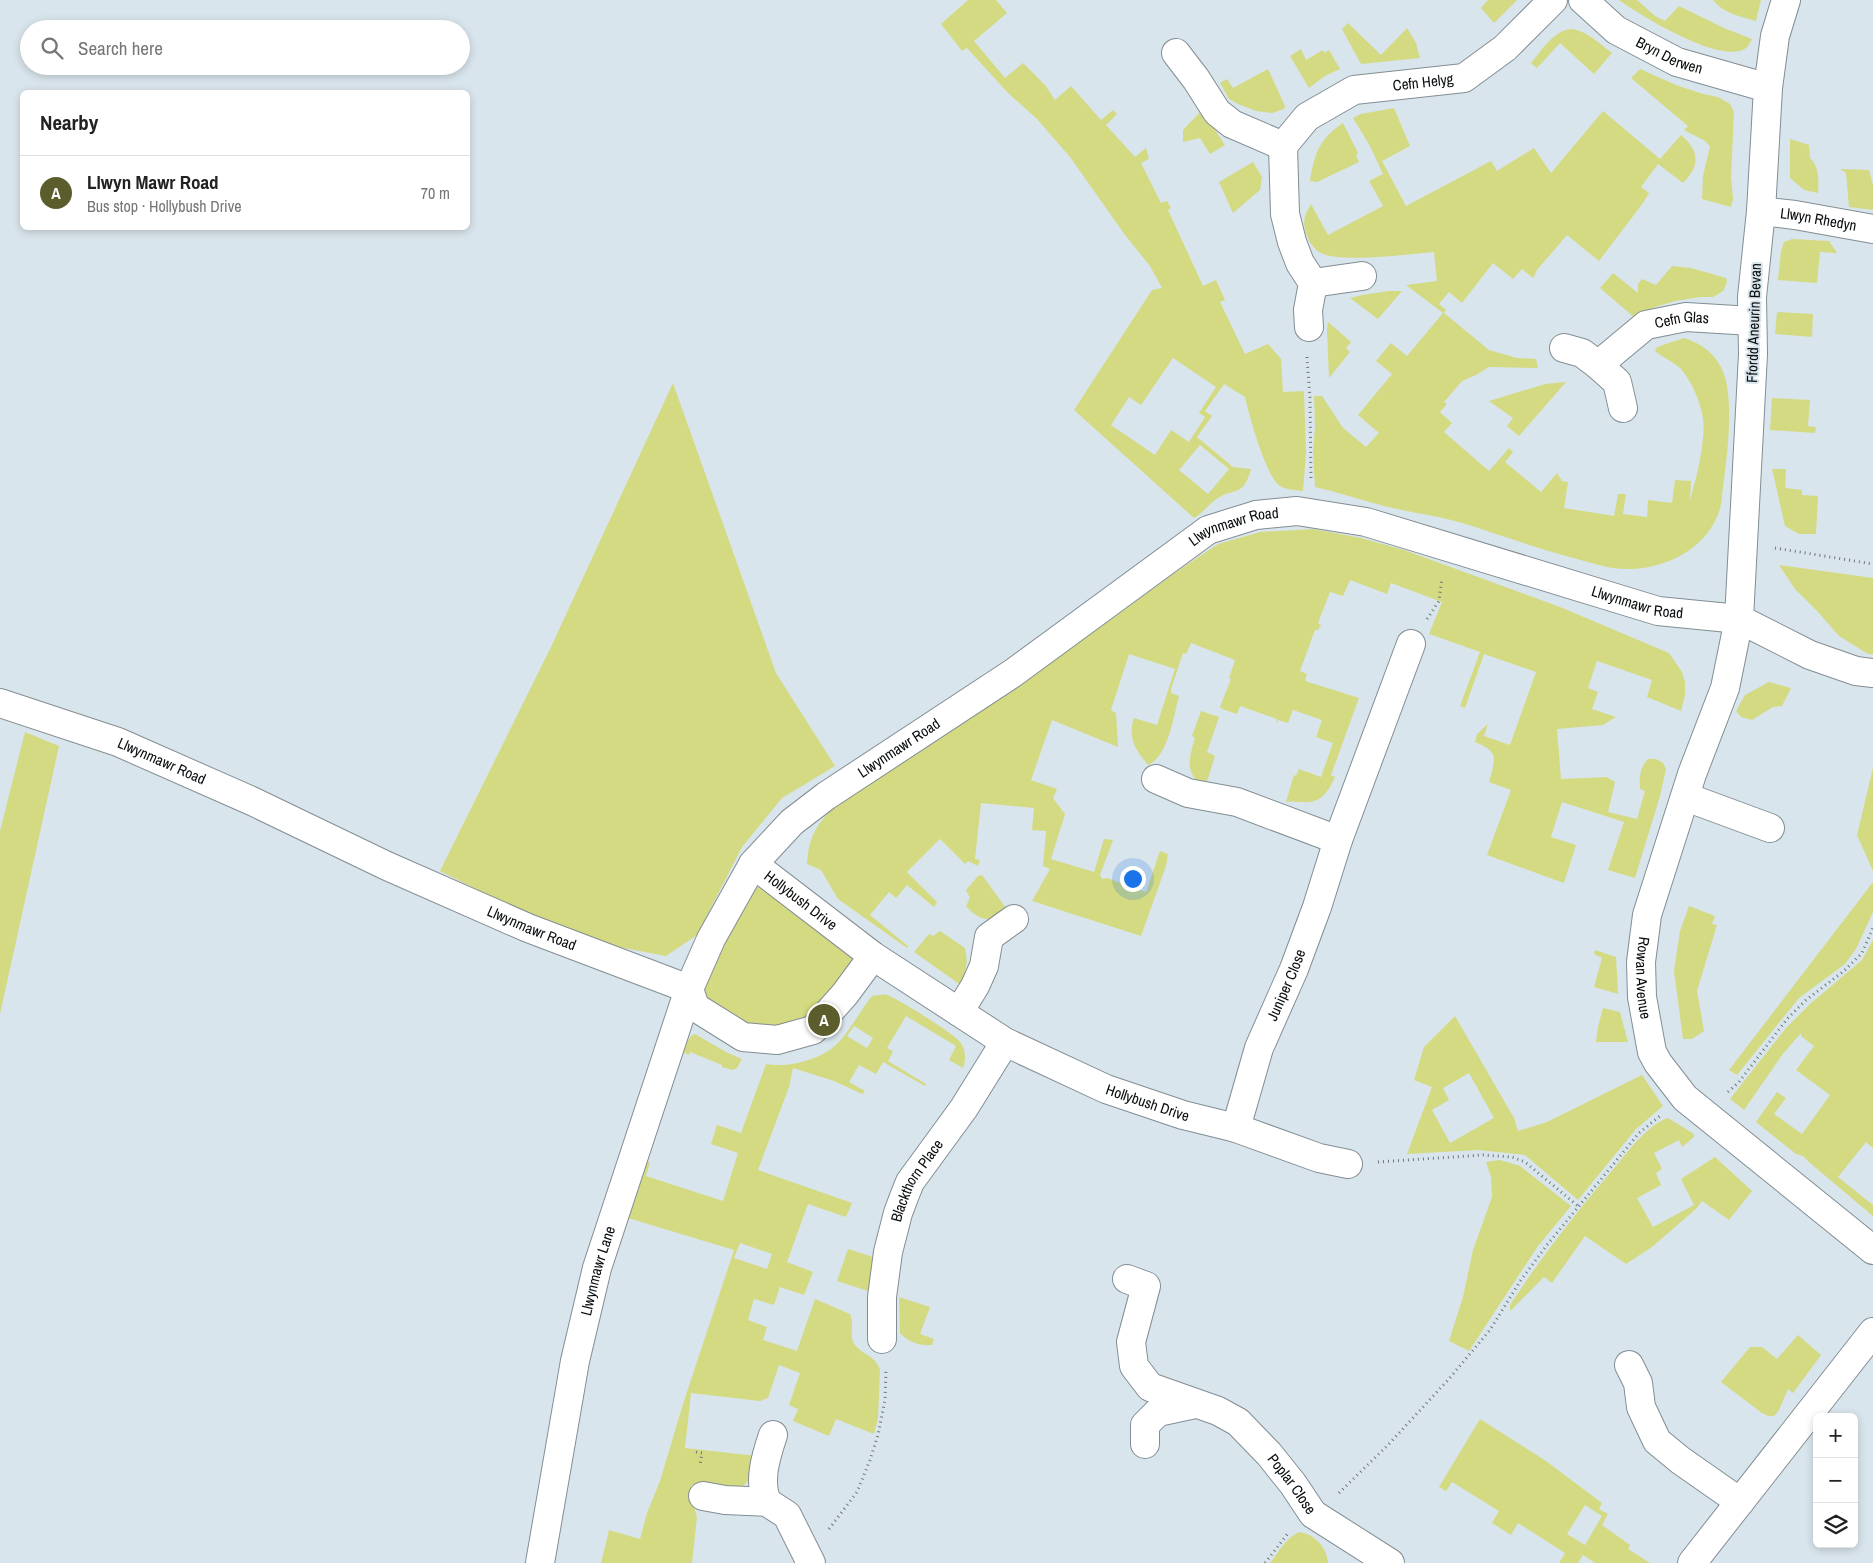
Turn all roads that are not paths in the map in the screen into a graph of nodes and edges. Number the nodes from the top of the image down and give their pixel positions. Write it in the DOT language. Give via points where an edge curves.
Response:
graph roads {
  1 [pos="1553,0"];
  2 [pos="1582,0"];
  3 [pos="1786,0"];
  4 [pos="1176,53"];
  5 [pos="1768,88"];
  6 [pos="1283,146"];
  7 [pos="1761,211"];
  8 [pos="1873,230"];
  9 [pos="1362,276"];
  10 [pos="1313,283"];
  11 [pos="1752,321"];
  12 [pos="1310,327"];
  13 [pos="1564,348"];
  14 [pos="1598,366"];
  15 [pos="1623,408"];
  16 [pos="1739,619"];
  17 [pos="1411,644"];
  18 [pos="1873,674"];
  19 [pos="0,703"];
  20 [pos="1156,779"];
  21 [pos="1686,797"];
  22 [pos="1770,828"];
  23 [pos="1338,840"];
  24 [pos="753,864"];
  25 [pos="1014,919"];
  26 [pos="873,956"];
  27 [pos="689,988"];
  28 [pos="959,1012"];
  29 [pos="1005,1042"];
  30 [pos="1236,1128"];
  31 [pos="1348,1164"];
  32 [pos="1873,1250"];
  33 [pos="1127,1279"];
  34 [pos="1873,1332"];
  35 [pos="882,1339"];
  36 [pos="1629,1365"];
  37 [pos="1195,1404"];
  38 [pos="773,1435"];
  39 [pos="1145,1444"];
  40 [pos="703,1496"];
  41 [pos="767,1502"];
  42 [pos="1740,1502"];
  43 [pos="808,1555"];
  44 [pos="540,1563"];
  45 [pos="1390,1563"];
  46 [pos="1692,1563"];
  1 -- 6 [label="street, Cefn Helyg" via="1506,48 1464,78 1354,90 1307,117"];
  2 -- 5 [label="street, Bryn Derwen" via="1616,30 1677,62"];
  3 -- 5 [label="street, Ffordd Aneurin Bevan" via="1775,36"];
  4 -- 6 [label="street" via="1217,112 1232,124"];
  5 -- 7 [label="street, Ffordd Aneurin Bevan"];
  6 -- 10 [label="street" via="1285,214 1300,263"];
  7 -- 8 [label="street, Llwyn Rhedyn"];
  7 -- 11 [label="street, Ffordd Aneurin Bevan"];
  9 -- 10 [label="street"];
  10 -- 12 [label="street" via="1308,310"];
  11 -- 14 [label="street, Cefn Glas" via="1686,317 1646,325"];
  11 -- 16 [label="street, Ffordd Aneurin Bevan"];
  13 -- 14 [label="street" via="1582,353"];
  14 -- 15 [label="street" via="1617,382"];
  16 -- 18 [label="street, Llwynmawr Road" via="1810,655"];
  16 -- 21 [label="street, Rowan Avenue" via="1724,688"];
  16 -- 24 [label="street, Llwynmawr Road" via="1658,611 1366,522 1297,511 1256,515 1208,530 1013,673 826,796 792,822"];
  17 -- 23 [label="street, Juniper Close"];
  19 -- 27 [label="street, Llwynmawr Road" via="118,742 528,928"];
  20 -- 23 [label="street" via="1188,794 1237,802"];
  21 -- 22 [label="street"];
  21 -- 32 [label="street, Rowan Avenue" via="1647,915 1641,962 1642,997 1652,1052 1685,1098 1705,1116"];
  23 -- 30 [label="street, Juniper Close" via="1294,969 1259,1048"];
  24 -- 26 [label="street, Hollybush Drive"];
  24 -- 27 [label="street, Llwynmawr Road"];
  25 -- 28 [label="street" via="988,937 984,966"];
  26 -- 27 [label="street" via="813,1030 777,1040 743,1037 695,1008"];
  26 -- 28 [label="street, Hollybush Drive"];
  27 -- 44 [label="street, Llwynmawr Lane" via="597,1268 575,1361"];
  28 -- 29 [label="street, Hollybush Drive"];
  29 -- 30 [label="street, Hollybush Drive" via="1106,1089 1183,1115"];
  29 -- 35 [label="street, Blackthorn Place" via="964,1108 910,1182 888,1252 882,1297"];
  30 -- 31 [label="street, Hollybush Drive" via="1319,1158"];
  33 -- 37 [label="street, Poplar Close" via="1146,1286 1132,1342 1134,1366 1150,1387"];
  34 -- 42 [label="street"];
  36 -- 42 [label="street" via="1638,1383 1641,1407 1657,1441"];
  37 -- 39 [label="street, Poplar Close" via="1158,1412 1145,1426"];
  37 -- 45 [label="street, Poplar Close" via="1238,1422 1269,1454 1313,1514"];
  38 -- 41 [label="street" via="762,1480"];
  40 -- 41 [label="street"];
  41 -- 43 [label="street" via="787,1516"];
  42 -- 46 [label="street"];
}
